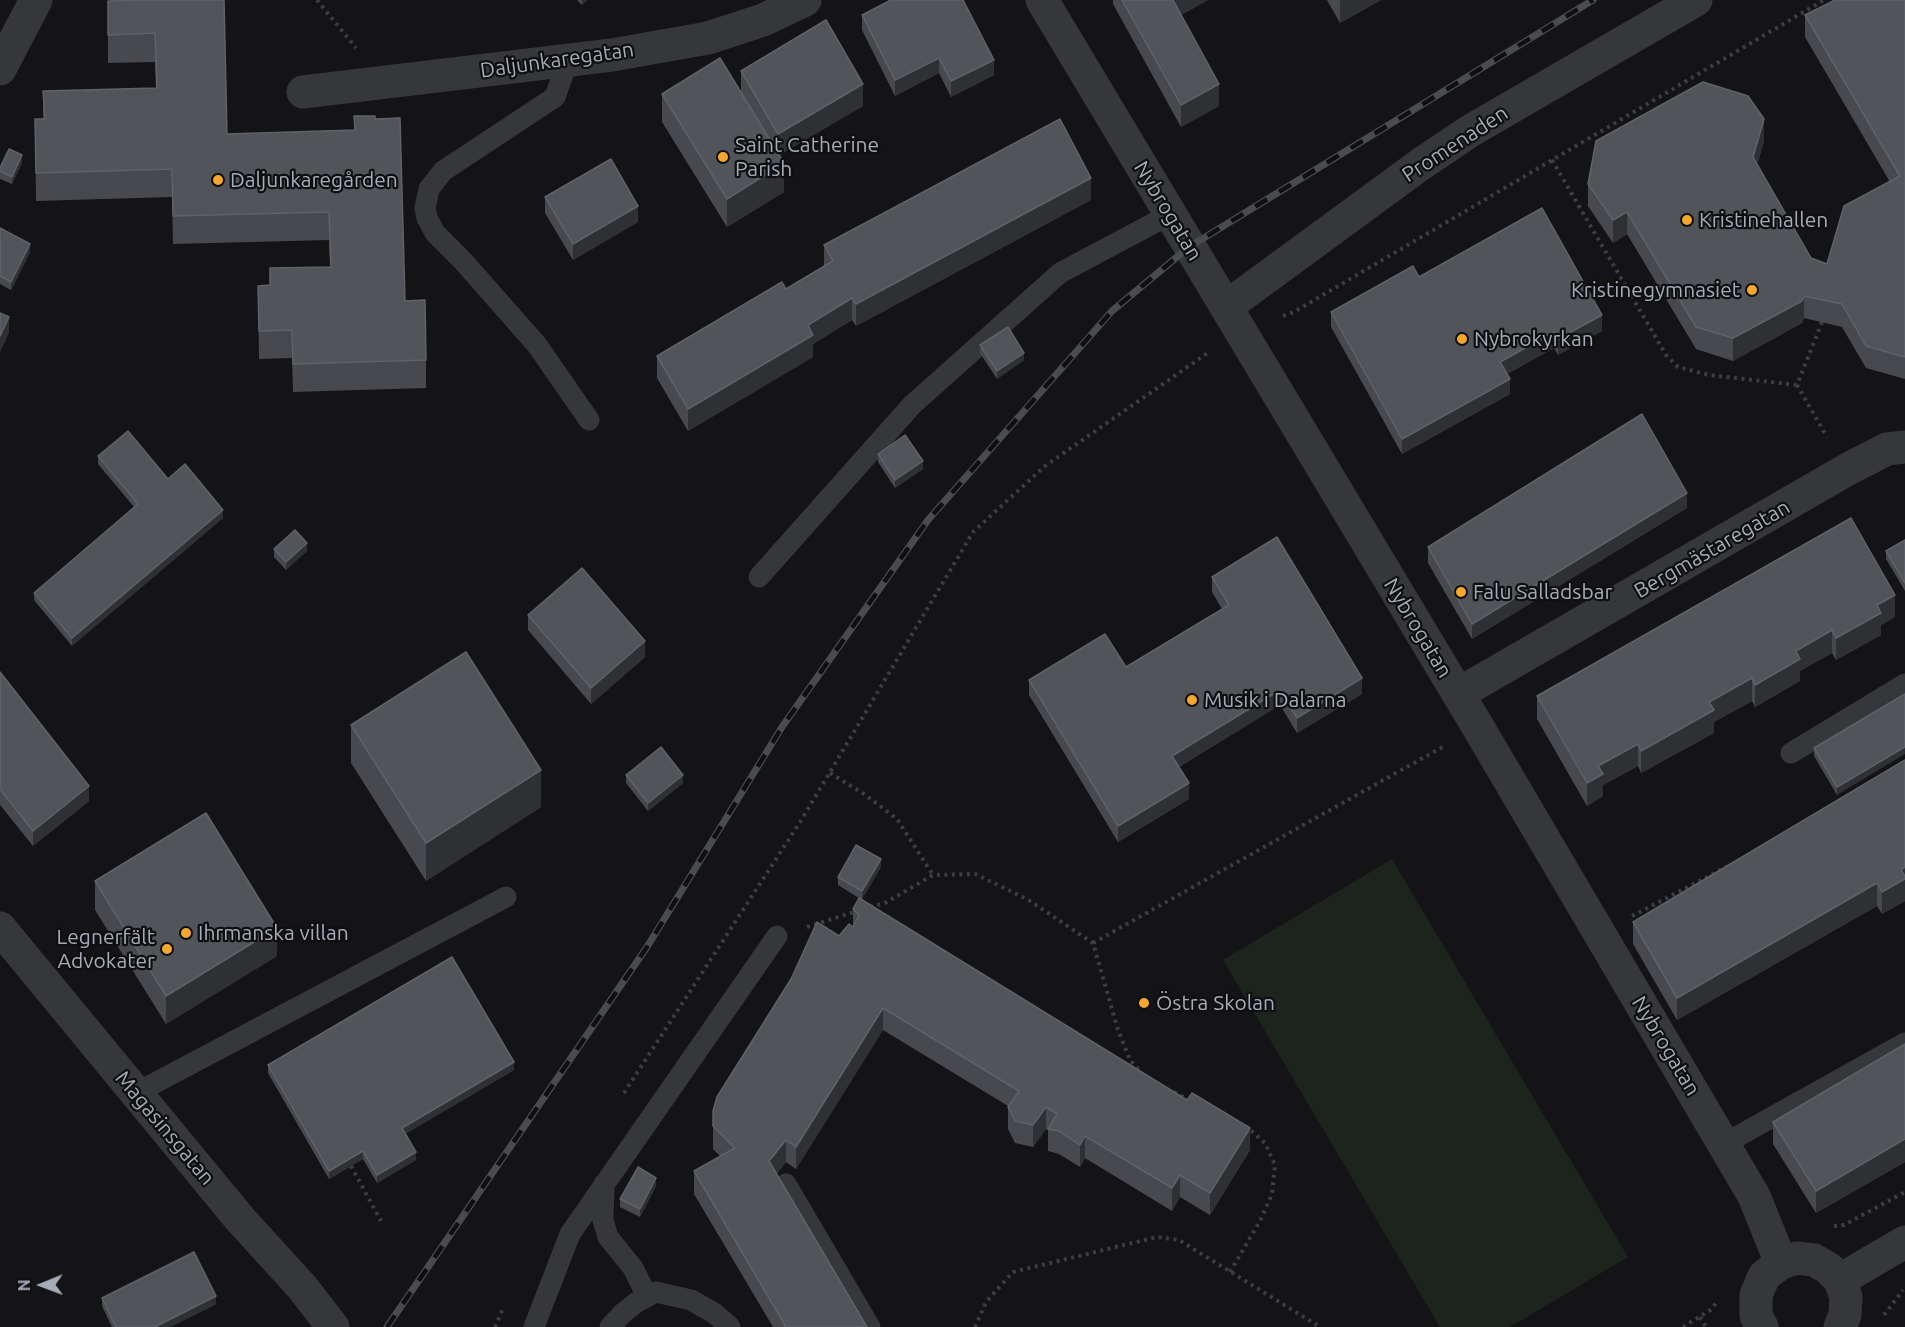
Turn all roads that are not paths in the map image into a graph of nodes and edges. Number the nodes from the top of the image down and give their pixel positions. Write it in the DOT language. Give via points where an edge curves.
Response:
graph roads {
  1 [pos="36,0"];
  2 [pos="805,0"];
  3 [pos="1042,0"];
  4 [pos="1696,0"];
  5 [pos="568,60"];
  6 [pos="0,69"];
  7 [pos="303,92"];
  8 [pos="1169,214"];
  9 [pos="1233,320"];
  10 [pos="590,420"];
  11 [pos="1905,447"];
  12 [pos="759,577"];
  13 [pos="1905,684"];
  14 [pos="1458,694"];
  15 [pos="1791,753"];
  16 [pos="506,897"];
  17 [pos="0,928"];
  18 [pos="777,936"];
  19 [pos="1905,1043"];
  20 [pos="136,1093"];
  21 [pos="1724,1144"];
  22 [pos="604,1184"];
  23 [pos="786,1184"];
  24 [pos="1905,1242"];
  25 [pos="1781,1263"];
  26 [pos="1840,1280"];
  27 [pos="647,1296"];
  28 [pos="333,1327"];
  29 [pos="534,1327"];
  30 [pos="610,1327"];
  31 [pos="730,1327"];
  32 [pos="870,1327"];
  33 [pos="1762,1327"];
  34 [pos="1840,1327"];
  1 -- 6 [label="street"];
  2 -- 5 [label="street, Daljunkaregatan" via="763,20 708,38"];
  3 -- 8 [label="street, Nybrogatan"];
  4 -- 9 [label="street, Promenaden" via="1470,131 1421,164"];
  5 -- 7 [label="street, Daljunkaregatan"];
  5 -- 10 [label="lane" via="555,97 443,171 429,189 425,208 435,233 537,345"];
  8 -- 9 [label="street, Nybrogatan"];
  8 -- 12 [label="lane" via="1060,273 912,405"];
  9 -- 14 [label="street, Nybrogatan"];
  11 -- 14 [label="street, Bergmästaregatan" via="1887,449 1848,469"];
  13 -- 15 [label="lane"];
  14 -- 21 [label="street, Nybrogatan"];
  16 -- 20 [label="lane"];
  17 -- 20 [label="street, Magasinsgatan"];
  18 -- 22 [label="lane"];
  19 -- 21 [label="lane"];
  20 -- 28 [label="street, Magasinsgatan"];
  21 -- 25 [label="street, Nybrogatan" via="1755,1196"];
  22 -- 27 [label="lane" via="603,1220 608,1237 633,1268"];
  22 -- 29 [label="lane" via="570,1234"];
  23 -- 32 [label="lane"];
  24 -- 26 [label="street"];
  25 -- 26 [label="street" via="1797,1258 1814,1260"];
  25 -- 33 [label="street" via="1764,1276 1755,1295 1756,1316"];
  26 -- 34 [label="street" via="1846,1297"];
  27 -- 30 [label="lane"];
  27 -- 31 [label="lane" via="656,1292 691,1300 714,1312"];
}
